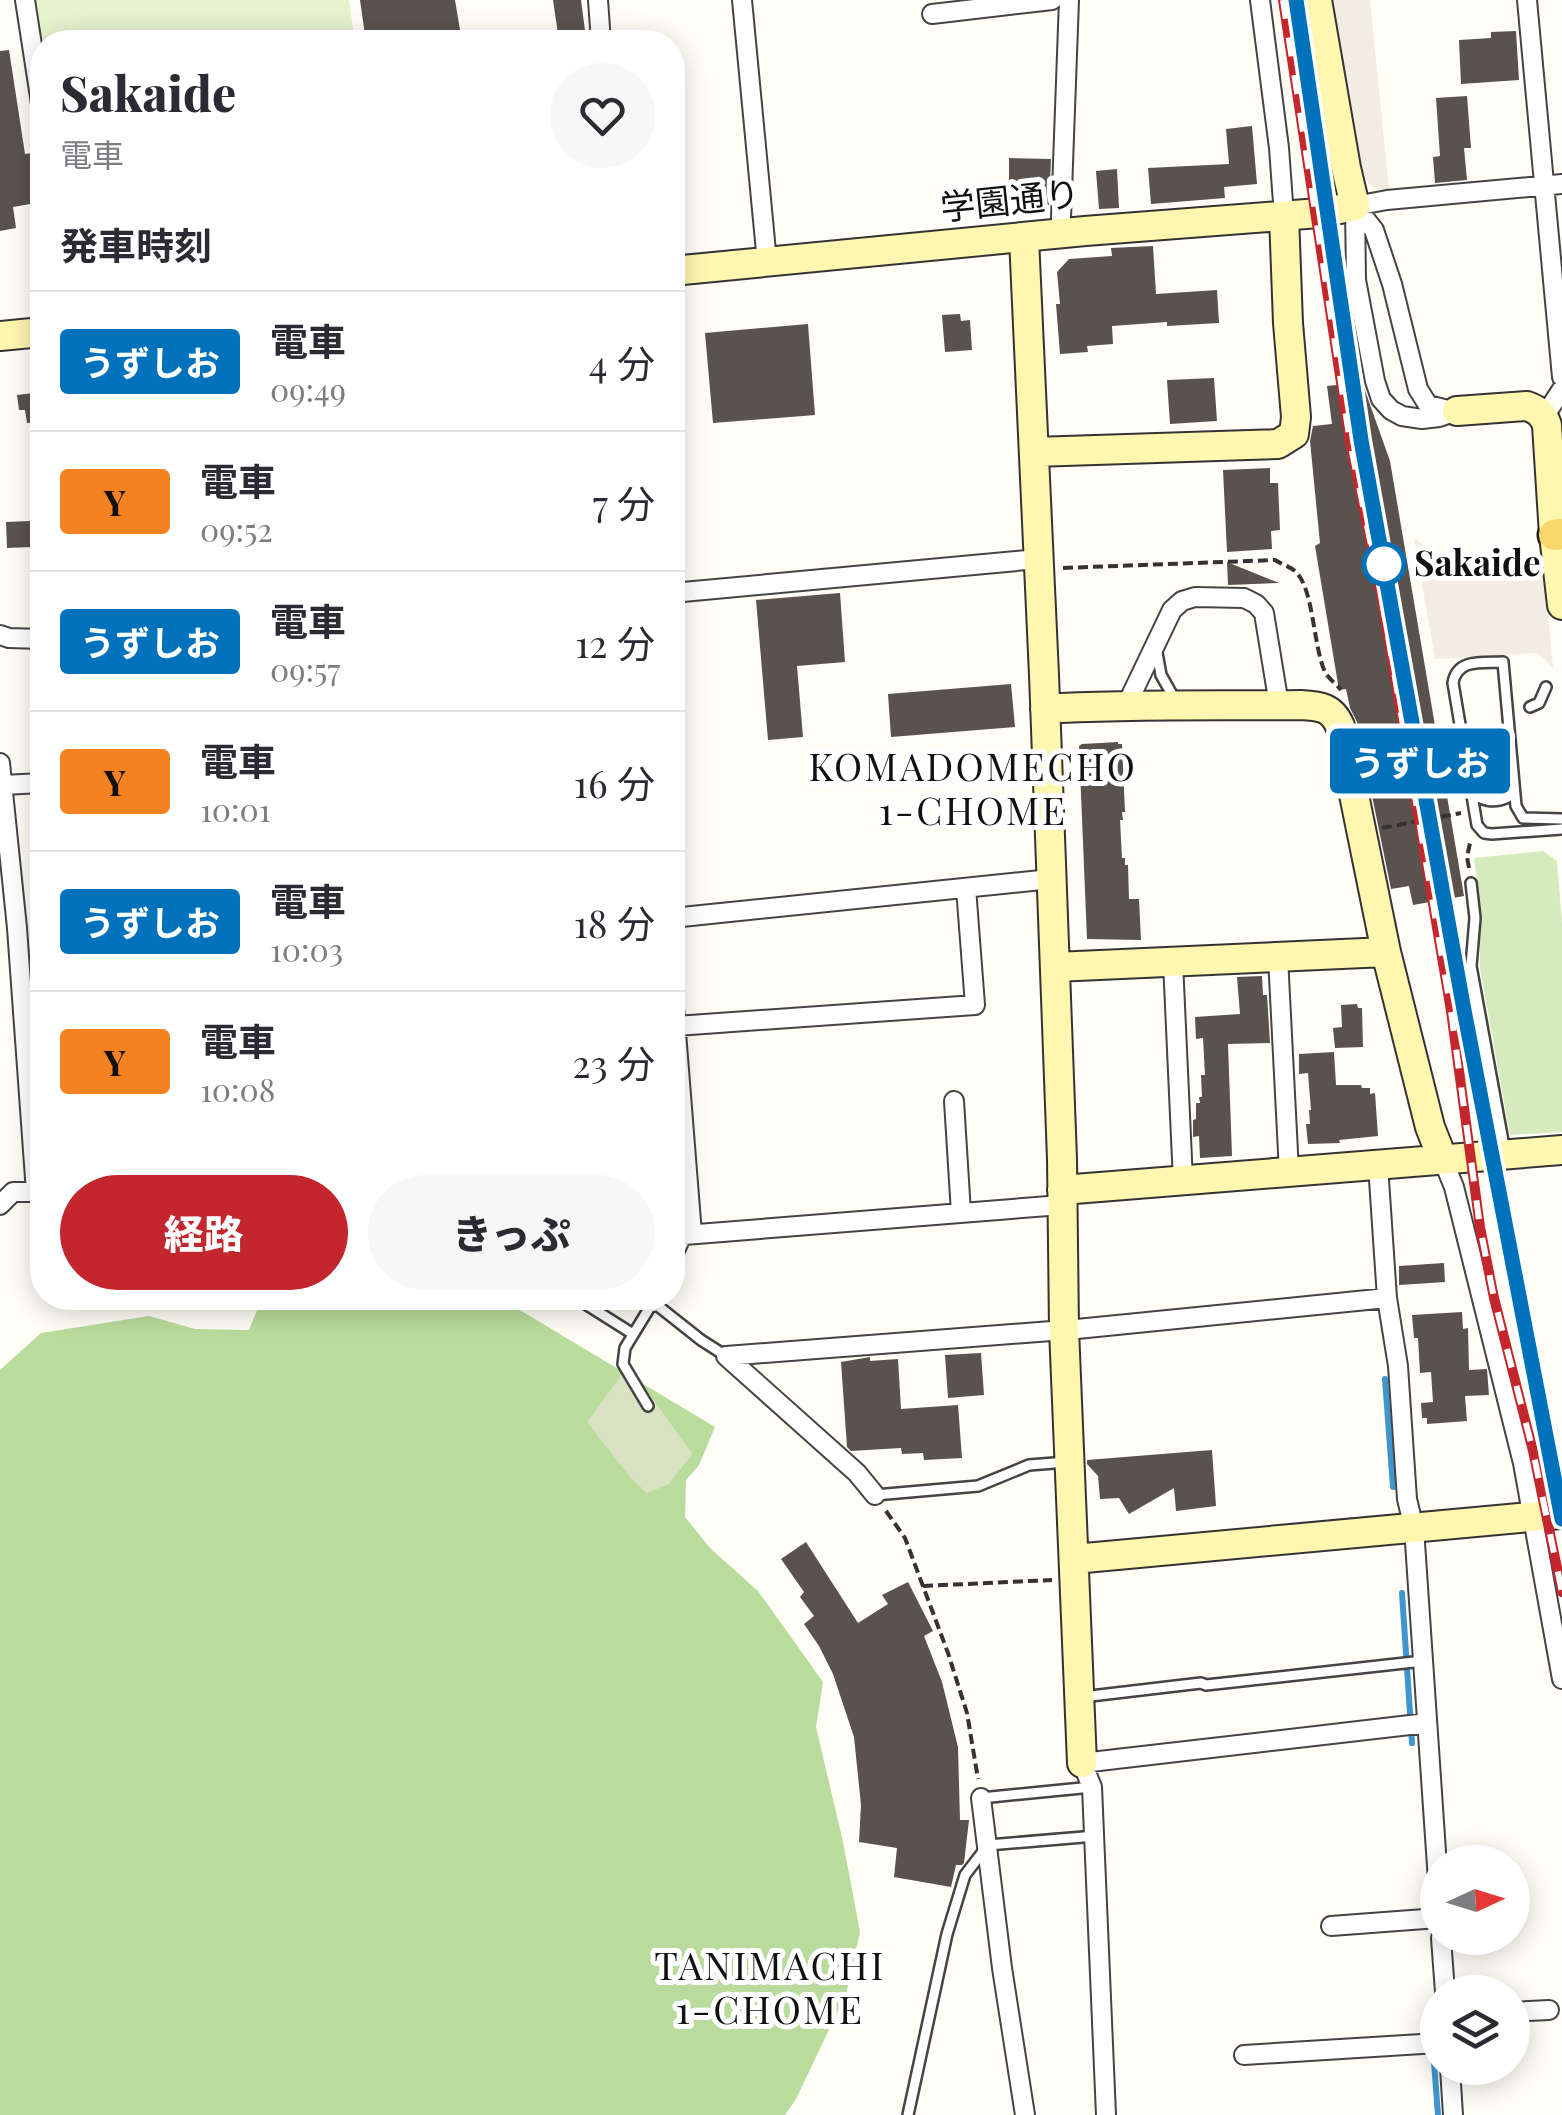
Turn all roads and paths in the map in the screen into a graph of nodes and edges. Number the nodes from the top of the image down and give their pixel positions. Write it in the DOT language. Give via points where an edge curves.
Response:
graph roads {
  1 [pos="25,0"];
  2 [pos="598,0"];
  3 [pos="742,0"];
  4 [pos="1052,0"];
  5 [pos="1070,0"];
  6 [pos="1260,0"];
  7 [pos="1318,0"];
  8 [pos="1527,0"];
  9 [pos="932,14"];
  10 [pos="600,30"];
  11 [pos="30,32"];
  12 [pos="1554,185"];
  13 [pos="1355,206"];
  14 [pos="1284,216"];
  15 [pos="1063,233"];
  16 [pos="1024,238"];
  17 [pos="767,262"];
  18 [pos="685,270"];
  19 [pos="30,333"];
  20 [pos="0,336"];
  21 [pos="1562,376"];
  22 [pos="1562,389"];
  23 [pos="1457,412"];
  24 [pos="1544,416"];
  25 [pos="1034,452"];
  26 [pos="1558,535"];
  27 [pos="1048,563"];
  28 [pos="685,592"];
  29 [pos="1562,604"];
  30 [pos="0,634"];
  31 [pos="30,639"];
  32 [pos="1156,645"];
  33 [pos="1546,687"];
  34 [pos="1350,698"];
  35 [pos="1128,704"];
  36 [pos="1278,706"];
  37 [pos="1183,707"];
  38 [pos="1530,707"];
  39 [pos="1045,710"];
  40 [pos="0,763"];
  41 [pos="1,776"];
  42 [pos="1514,778"];
  43 [pos="30,781"];
  44 [pos="1470,790"];
  45 [pos="1461,813"];
  46 [pos="1562,819"];
  47 [pos="1376,828"];
  48 [pos="1562,829"];
  49 [pos="1470,844"];
  50 [pos="5,867"];
  51 [pos="1051,879"];
  52 [pos="1471,883"];
  53 [pos="966,888"];
  54 [pos="685,917"];
  55 [pos="8,930"];
  56 [pos="1386,952"];
  57 [pos="1278,957"];
  58 [pos="1172,962"];
  59 [pos="1055,967"];
  60 [pos="685,1025"];
  61 [pos="954,1101"];
  62 [pos="30,1110"];
  63 [pos="1562,1150"];
  64 [pos="1505,1155"];
  65 [pos="1442,1160"];
  66 [pos="1378,1165"];
  67 [pos="1289,1172"];
  68 [pos="1183,1180"];
  69 [pos="30,1192"];
  70 [pos="1062,1198"];
  71 [pos="0,1205"];
  72 [pos="961,1213"];
  73 [pos="685,1235"];
  74 [pos="1386,1298"];
  75 [pos="595,1310"];
  76 [pos="648,1310"];
  77 [pos="666,1310"];
  78 [pos="1064,1329"];
  79 [pos="634,1334"];
  80 [pos="726,1356"];
  81 [pos="648,1406"];
  82 [pos="1070,1462"];
  83 [pos="875,1495"];
  84 [pos="1548,1516"];
  85 [pos="1414,1528"];
  86 [pos="1068,1569"];
  87 [pos="923,1586"];
  88 [pos="1412,1662"];
  89 [pos="1562,1678"];
  90 [pos="1079,1697"];
  91 [pos="1417,1724"];
  92 [pos="1087,1775"];
  93 [pos="981,1798"];
  94 [pos="1094,1836"];
  95 [pos="988,1845"];
  96 [pos="1433,1845"];
  97 [pos="1420,1919"];
  98 [pos="1332,1926"];
  99 [pos="1548,2010"];
  100 [pos="1530,2011"];
  101 [pos="1420,2044"];
  102 [pos="1244,2055"];
  103 [pos="1451,2085"];
  104 [pos="908,2115"];
  105 [pos="1026,2115"];
  106 [pos="1106,2115"];
  107 [pos="1454,2115"];
  1 -- 11 [label="street"];
  2 -- 10 [label="street"];
  3 -- 17 [label="street"];
  4 -- 9 [label="street"];
  5 -- 15 [label="street"];
  6 -- 14 [label="street"];
  7 -- 13 [label="street"];
  8 -- 12 [label="street"];
  12 -- 13 [label="street"];
  12 -- 21 [label="street"];
  13 -- 14 [label="street, 学園通り"];
  13 -- 23 [label="street" via="1376,236 1418,390 1428,405"];
  13 -- 23 [label="street" via="1356,280 1381,399 1402,416"];
  14 -- 15 [label="street, 学園通り"];
  14 -- 25 [label="street" via="1294,434 1278,444"];
  15 -- 16 [label="street, 学園通り"];
  16 -- 17 [label="street, 学園通り"];
  16 -- 25 [label="street"];
  17 -- 18 [label="street, 学園通り"];
  19 -- 20 [label="street"];
  22 -- 24 [label="street"];
  23 -- 24 [label="street" via="1527,406"];
  24 -- 26 [label="street"];
  25 -- 27 [label="street"];
  26 -- 29 [label="street"];
  27 -- 28 [label="street"];
  27 -- 34 [label="path" via="1275,560 1303,584 1326,675"];
  27 -- 39 [label="street"];
  30 -- 31 [label="street"];
  32 -- 35 [label="street"];
  32 -- 36 [label="street" via="1182,601 1244,598 1264,613"];
  32 -- 37 [label="lane" via="1164,683"];
  33 -- 38 [label="lane" via="1540,703"];
  35 -- 37 [label="street"];
  35 -- 39 [label="street"];
  36 -- 37 [label="street"];
  36 -- 56 [label="street" via="1320,706 1336,716"];
  39 -- 51 [label="street"];
  40 -- 41 [label="street"];
  41 -- 43 [label="street"];
  41 -- 50 [label="street"];
  42 -- 44 [label="lane" via="1504,800 1484,800"];
  42 -- 44 [label="lane" via="1503,662 1465,665 1453,683"];
  42 -- 46 [label="lane" via="1522,818"];
  44 -- 48 [label="lane" via="1484,833"];
  45 -- 47 [label="path"];
  49 -- 52 [label="path"];
  50 -- 55 [label="street"];
  51 -- 53 [label="street"];
  51 -- 59 [label="street"];
  52 -- 64 [label="lane" via="1472,966"];
  53 -- 54 [label="street"];
  53 -- 60 [label="street" via="975,1005"];
  55 -- 62 [label="street"];
  56 -- 57 [label="street"];
  56 -- 65 [label="street"];
  57 -- 58 [label="street"];
  57 -- 67 [label="street"];
  58 -- 59 [label="street"];
  58 -- 68 [label="street"];
  59 -- 70 [label="street"];
  61 -- 72 [label="street"];
  63 -- 64 [label="street"];
  64 -- 65 [label="street"];
  65 -- 66 [label="street"];
  65 -- 84 [label="street" via="1523,1463"];
  66 -- 67 [label="street"];
  66 -- 74 [label="street"];
  67 -- 68 [label="street"];
  68 -- 70 [label="street"];
  69 -- 71 [label="street" via="14,1192"];
  70 -- 72 [label="street"];
  70 -- 78 [label="street"];
  72 -- 73 [label="street"];
  74 -- 78 [label="street"];
  74 -- 85 [label="street"];
  75 -- 79 [label="lane"];
  76 -- 79 [label="lane"];
  77 -- 80 [label="lane"];
  78 -- 80 [label="street"];
  78 -- 82 [label="street"];
  79 -- 81 [label="lane" via="622,1364"];
  80 -- 83 [label="street"];
  82 -- 83 [label="lane" via="1030,1465 978,1486"];
  82 -- 86 [label="street"];
  83 -- 87 [label="path" via="905,1538"];
  84 -- 85 [label="street"];
  84 -- 89 [label="street"];
  85 -- 86 [label="street"];
  85 -- 88 [label="street"];
  86 -- 87 [label="path"];
  86 -- 90 [label="street"];
  87 -- 93 [label="path" via="967,1713"];
  88 -- 90 [label="lane"];
  88 -- 91 [label="street"];
  90 -- 92 [label="street"];
  91 -- 92 [label="street"];
  91 -- 96 [label="street"];
  92 -- 93 [label="lane"];
  92 -- 94 [label="street"];
  93 -- 95 [label="street"];
  94 -- 95 [label="lane"];
  94 -- 106 [label="street"];
  95 -- 104 [label="lane" via="965,1875 947,1934"];
  95 -- 105 [label="street"];
  97 -- 98 [label="street"];
  99 -- 100 [label="street"];
  101 -- 102 [label="street"];
  103 -- 107 [label="street"];
}
